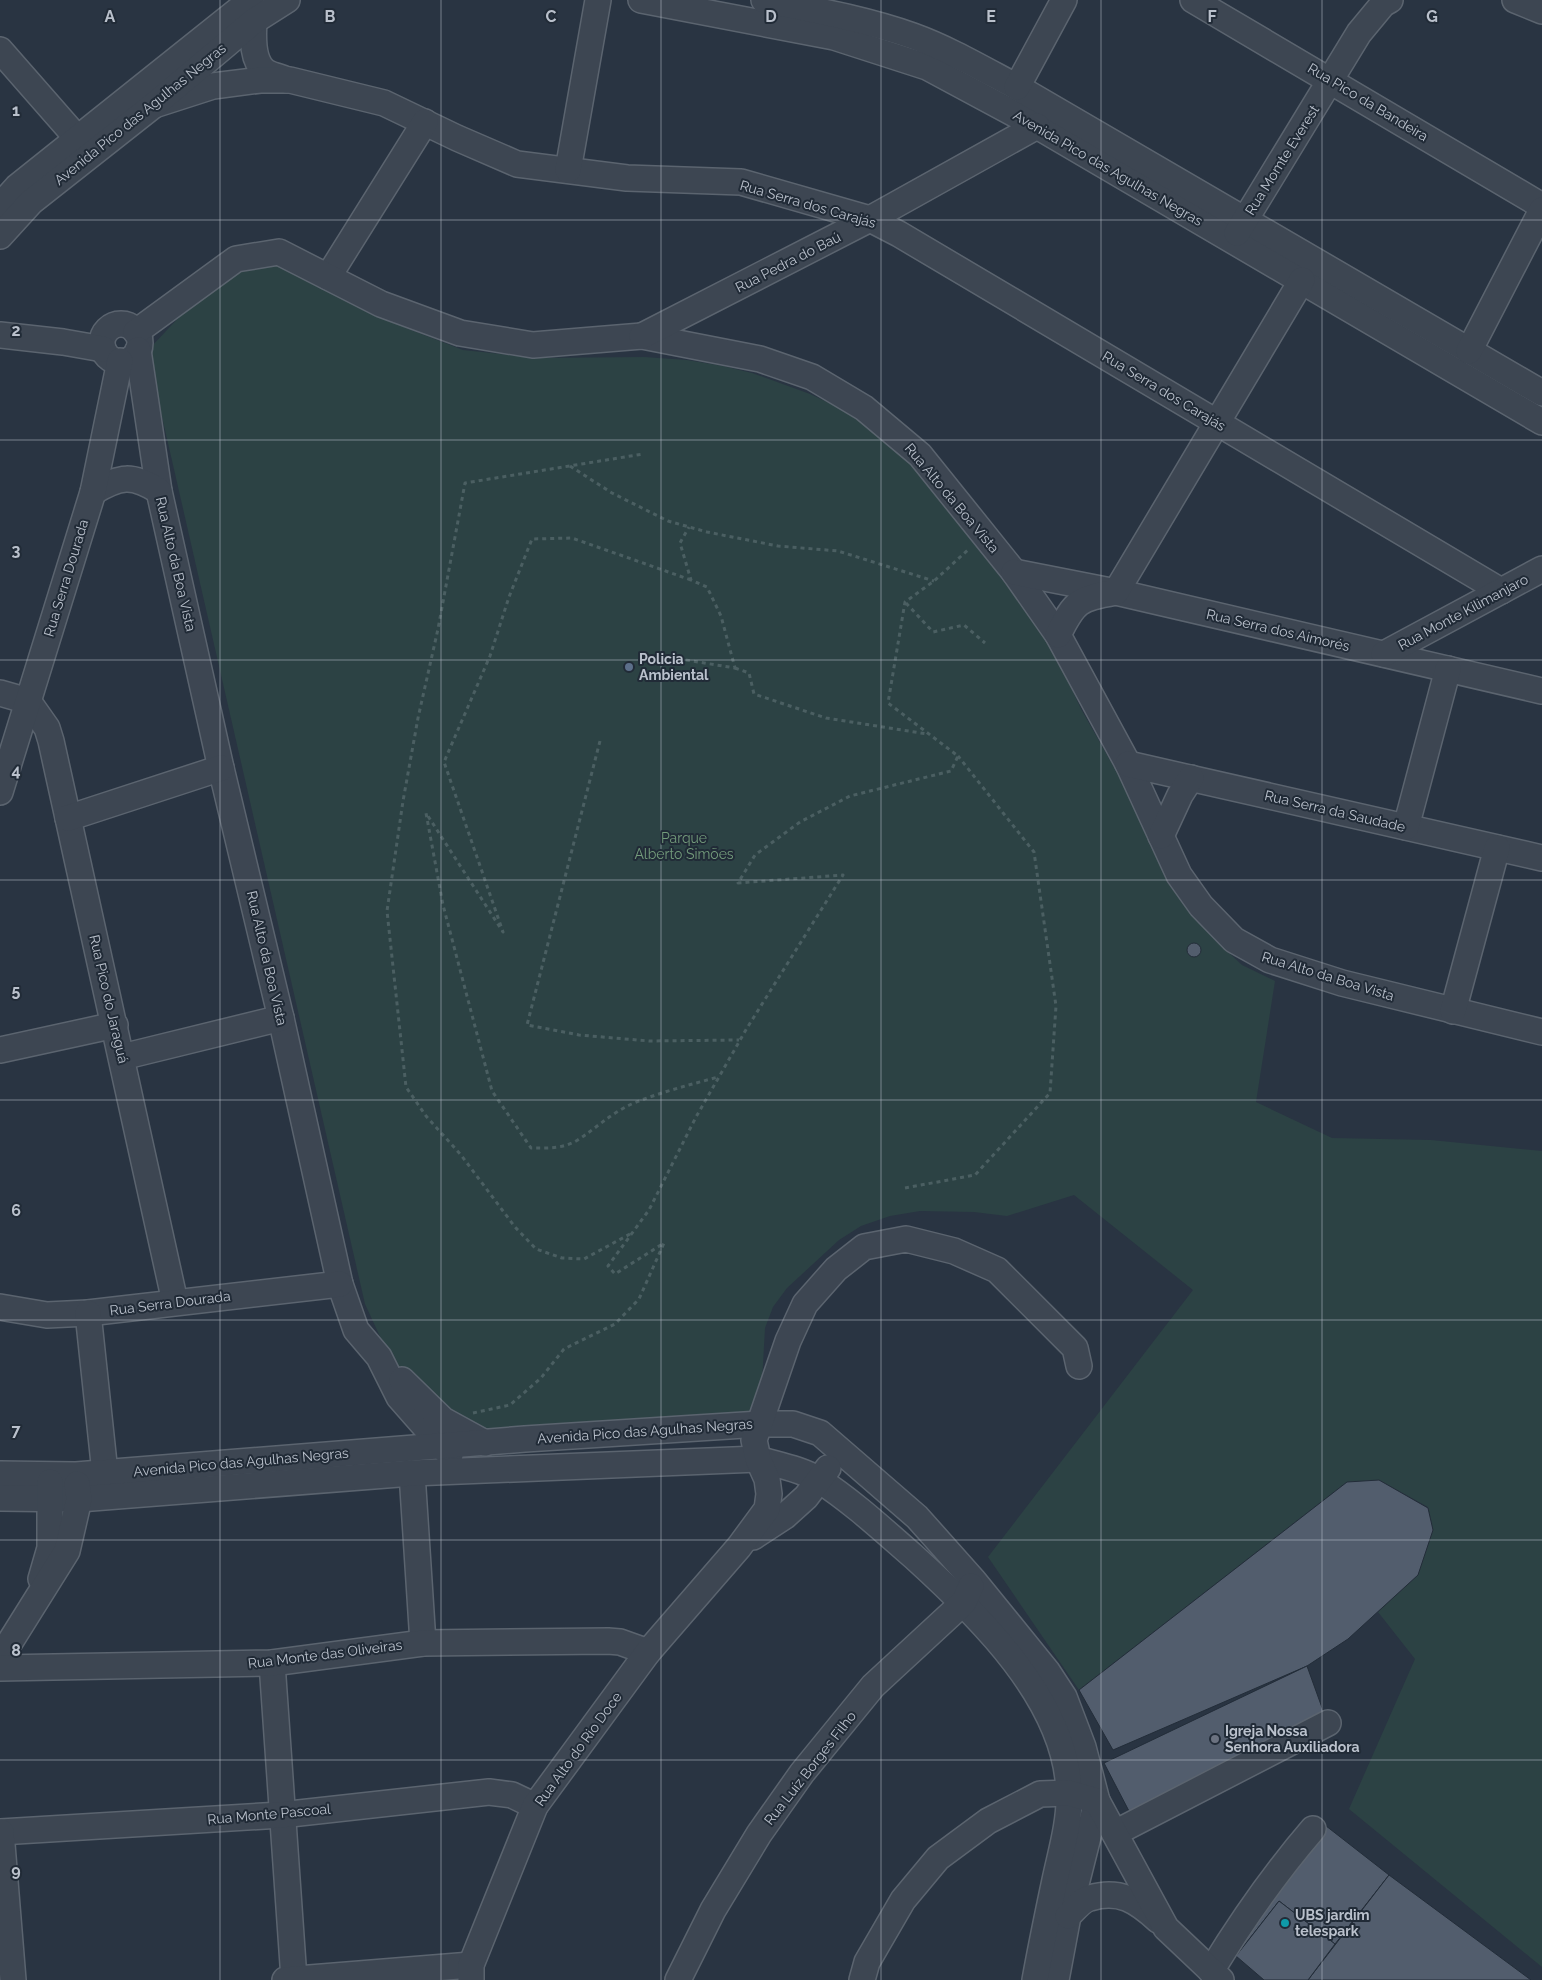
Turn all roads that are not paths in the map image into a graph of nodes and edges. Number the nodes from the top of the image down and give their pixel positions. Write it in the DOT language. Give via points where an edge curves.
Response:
graph roads {
  1 [pos="287,0"];
  2 [pos="598,0"];
  3 [pos="640,0"];
  4 [pos="764,0"];
  5 [pos="1064,0"];
  6 [pos="1193,0"];
  7 [pos="1390,0"];
  8 [pos="253,10"];
  9 [pos="0,50"];
  10 [pos="290,80"];
  11 [pos="1331,80"];
  12 [pos="1017,87"];
  13 [pos="154,105"];
  14 [pos="425,122"];
  15 [pos="1037,126"];
  16 [pos="78,139"];
  17 [pos="568,170"];
  18 [pos="0,206"];
  19 [pos="1542,206"];
  20 [pos="1542,210"];
  21 [pos="870,219"];
  22 [pos="1239,230"];
  23 [pos="0,236"];
  24 [pos="328,277"];
  25 [pos="1302,280"];
  26 [pos="0,335"];
  27 [pos="642,336"];
  28 [pos="123,346"];
  29 [pos="1470,351"];
  30 [pos="1542,394"];
  31 [pos="1542,422"];
  32 [pos="1218,424"];
  33 [pos="159,491"];
  34 [pos="93,492"];
  35 [pos="1542,569"];
  36 [pos="1014,572"];
  37 [pos="1501,591"];
  38 [pos="1116,592"];
  39 [pos="1058,635"];
  40 [pos="1384,654"];
  41 [pos="1448,670"];
  42 [pos="1542,692"];
  43 [pos="0,693"];
  44 [pos="28,702"];
  45 [pos="1128,764"];
  46 [pos="221,768"];
  47 [pos="1191,778"];
  48 [pos="0,792"];
  49 [pos="68,818"];
  50 [pos="1406,827"];
  51 [pos="1161,836"];
  52 [pos="1497,848"];
  53 [pos="1542,858"];
  54 [pos="1453,1012"];
  55 [pos="281,1018"];
  56 [pos="115,1025"];
  57 [pos="1542,1032"];
  58 [pos="0,1050"];
  59 [pos="122,1057"];
  60 [pos="340,1284"];
  61 [pos="175,1302"];
  62 [pos="0,1306"];
  63 [pos="88,1313"];
  64 [pos="379,1357"];
  65 [pos="1078,1366"];
  66 [pos="760,1424"];
  67 [pos="485,1443"];
  68 [pos="444,1446"];
  69 [pos="835,1446"];
  70 [pos="758,1460"];
  71 [pos="459,1470"];
  72 [pos="412,1472"];
  73 [pos="105,1473"];
  74 [pos="0,1474"];
  75 [pos="818,1479"];
  76 [pos="50,1487"];
  77 [pos="77,1487"];
  78 [pos="0,1498"];
  79 [pos="739,1547"];
  80 [pos="969,1591"];
  81 [pos="20,1624"];
  82 [pos="423,1642"];
  83 [pos="648,1652"];
  84 [pos="0,1658"];
  85 [pos="272,1663"];
  86 [pos="0,1668"];
  87 [pos="1328,1723"];
  88 [pos="1069,1793"];
  89 [pos="1097,1801"];
  90 [pos="536,1806"];
  91 [pos="281,1814"];
  92 [pos="1313,1830"];
  93 [pos="0,1832"];
  94 [pos="1115,1833"];
  95 [pos="1068,1916"];
  96 [pos="1166,1928"];
  97 [pos="471,1973"];
  98 [pos="1216,1976"];
  99 [pos="294,1979"];
  100 [pos="13,1980"];
  101 [pos="285,1980"];
  102 [pos="678,1980"];
  103 [pos="862,1980"];
  104 [pos="1035,1980"];
  105 [pos="1056,1980"];
  1 -- 8 [label="street, Avenida Pico das Agulhas Negras"];
  2 -- 17 [label="street"];
  3 -- 15 [label="street, Avenida Pico das Agulhas Negras" via="859,43 927,67"];
  4 -- 12 [label="street, Avenida Pico das Agulhas Negras" via="833,14 915,37"];
  5 -- 12 [label="street"];
  6 -- 11 [label="street, Rua Pico da Bandeira"];
  7 -- 11 [label="street, Rua Momte Everest" via="1359,33"];
  8 -- 10 [label="street" via="256,58 266,72"];
  8 -- 13 [label="street, Avenida Pico das Agulhas Negras"];
  8 -- 16 [label="street, Avenida Pico das Agulhas Negras"];
  9 -- 16 [label="street"];
  10 -- 13 [label="street, Rua Serra dos Carajás" via="213,86"];
  10 -- 14 [label="street, Rua Serra dos Carajás" via="384,103"];
  11 -- 19 [label="street, Rua Pico da Bandeira"];
  11 -- 22 [label="street, Rua Momte Everest"];
  12 -- 22 [label="street, Avenida Pico das Agulhas Negras"];
  13 -- 23 [label="street, Avenida Pico das Agulhas Negras" via="31,202"];
  14 -- 17 [label="street, Rua Serra dos Carajás" via="517,164"];
  14 -- 24 [label="street"];
  15 -- 21 [label="street, Rua Pedra do Baú"];
  15 -- 22 [label="street, Avenida Pico das Agulhas Negras"];
  16 -- 18 [label="street, Avenida Pico das Agulhas Negras" via="17,187"];
  17 -- 21 [label="street, Rua Serra dos Carajás" via="627,178 741,182"];
  20 -- 29 [label="street"];
  21 -- 27 [label="street, Rua Pedra do Baú"];
  21 -- 32 [label="street, Rua Serra dos Carajás"];
  22 -- 25 [label="street, Avenida Pico das Agulhas Negras"];
  22 -- 29 [label="street, Avenida Pico das Agulhas Negras"];
  24 -- 27 [label="street, Rua Alto da Boa Vista" via="381,304 460,332 533,345"];
  24 -- 28 [label="street, Rua Alto da Boa Vista" via="279,252 236,259"];
  25 -- 31 [label="street, Avenida Pico das Agulhas Negras"];
  25 -- 32 [label="street"];
  26 -- 28 [label="street"];
  27 -- 36 [label="street, Rua Alto da Boa Vista" via="760,358 812,377 864,408 920,455"];
  28 -- 33 [label="street, Rua Alto da Boa Vista" via="148,413"];
  28 -- 34 [label="street, Rua Serra Dourada"];
  29 -- 30 [label="street, Avenida Pico das Agulhas Negras"];
  32 -- 37 [label="street, Rua Serra dos Carajás"];
  32 -- 38 [label="street"];
  33 -- 34 [label="street" via="140,480 124,478"];
  33 -- 46 [label="street, Rua Alto da Boa Vista"];
  34 -- 44 [label="street, Rua Serra Dourada"];
  35 -- 37 [label="street, Rua Monte Kilimanjaro"];
  36 -- 38 [label="street, Rua Serra dos Aimorés"];
  36 -- 39 [label="street, Rua Alto da Boa Vista"];
  37 -- 40 [label="street, Rua Monte Kilimanjaro"];
  38 -- 39 [label="street" via="1080,601"];
  38 -- 40 [label="street, Rua Serra dos Aimorés"];
  39 -- 45 [label="street, Rua Alto da Boa Vista"];
  40 -- 41 [label="street, Rua Serra dos Aimorés"];
  41 -- 42 [label="street, Rua Serra dos Aimorés"];
  41 -- 50 [label="street"];
  43 -- 44 [label="street"];
  44 -- 48 [label="street, Rua Serra Dourada"];
  44 -- 49 [label="street, Rua Pico do Jaraguá" via="47,728"];
  45 -- 47 [label="street, Rua Serra da Saudade"];
  45 -- 51 [label="street, Rua Alto da Boa Vista"];
  46 -- 49 [label="street"];
  46 -- 55 [label="street, Rua Alto da Boa Vista"];
  47 -- 50 [label="street, Rua Serra da Saudade"];
  47 -- 51 [label="street"];
  49 -- 56 [label="street, Rua Pico do Jaraguá"];
  50 -- 52 [label="street, Rua Serra da Saudade"];
  51 -- 54 [label="street, Rua Alto da Boa Vista" via="1191,894 1215,922 1250,951 1342,983"];
  52 -- 53 [label="street, Rua Serra da Saudade"];
  52 -- 54 [label="street"];
  54 -- 57 [label="street, Rua Alto da Boa Vista"];
  55 -- 59 [label="street"];
  55 -- 60 [label="street, Rua Alto da Boa Vista"];
  56 -- 58 [label="street"];
  56 -- 59 [label="street, Rua Pico do Jaraguá"];
  59 -- 61 [label="street, Rua Pico do Jaraguá"];
  60 -- 61 [label="street, Rua Serra Dourada"];
  60 -- 64 [label="street, Rua Alto da Boa Vista" via="356,1330"];
  61 -- 63 [label="street, Rua Serra Dourada"];
  62 -- 63 [label="street, Rua Serra Dourada" via="47,1315"];
  63 -- 73 [label="street"];
  64 -- 67 [label="street" via="443,1420"];
  64 -- 68 [label="street, Rua Alto da Boa Vista" via="399,1397 419,1423"];
  65 -- 66 [label="street" via="1075,1348 997,1270 954,1251 906,1239 864,1247 836,1269 805,1304 788,1340"];
  66 -- 67 [label="street, Avenida Pico das Agulhas Negras"];
  66 -- 69 [label="street, Avenida Pico das Agulhas Negras" via="792,1424 820,1433"];
  66 -- 70 [label="street" via="754,1440"];
  67 -- 68 [label="street, Avenida Pico das Agulhas Negras"];
  68 -- 71 [label="street, Rua Alto da Boa Vista"];
  68 -- 73 [label="street, Avenida Pico das Agulhas Negras"];
  69 -- 75 [label="street" via="832,1464"];
  69 -- 80 [label="street, Avenida Pico das Agulhas Negras" via="917,1517"];
  70 -- 71 [label="street, Avenida Pico das Agulhas Negras"];
  70 -- 75 [label="street, Avenida Pico das Agulhas Negras"];
  70 -- 79 [label="street" via="768,1479 766,1508"];
  71 -- 72 [label="street, Avenida Pico das Agulhas Negras"];
  72 -- 77 [label="street, Avenida Pico das Agulhas Negras"];
  72 -- 82 [label="street"];
  73 -- 77 [label="street, Avenida Pico das Agulhas Negras"];
  74 -- 76 [label="street, Avenida Pico das Agulhas Negras"];
  75 -- 79 [label="street" via="806,1497 785,1516"];
  75 -- 80 [label="street, Avenida Pico das Agulhas Negras"];
  76 -- 77 [label="street, Avenida Pico das Agulhas Negras"];
  76 -- 78 [label="street, Avenida Pico das Agulhas Negras"];
  76 -- 81 [label="street" via="50,1548 42,1576"];
  77 -- 81 [label="street" via="67,1551"];
  79 -- 83 [label="street, Rua Alto do Rio Doce"];
  80 -- 88 [label="street, Avenida Pico das Agulhas Negras" via="1043,1704 1058,1738"];
  80 -- 89 [label="street, Avenida Pico das Agulhas Negras" via="1047,1670 1064,1697 1083,1747"];
  80 -- 102 [label="street, Rua Luíz Borges Filho" via="874,1686 802,1773 759,1834 713,1910"];
  81 -- 84 [label="street"];
  82 -- 83 [label="street, Rua Monte das Oliveiras" via="608,1641"];
  82 -- 85 [label="street, Rua Monte das Oliveiras"];
  83 -- 90 [label="street, Rua Alto do Rio Doce"];
  85 -- 86 [label="street, Rua Monte das Oliveiras"];
  85 -- 91 [label="street"];
  87 -- 94 [label="street"];
  88 -- 89 [label="street"];
  88 -- 103 [label="street" via="1040,1794 988,1822 938,1858 903,1900 867,1962"];
  88 -- 104 [label="street, Avenida Pico das Agulhas Negras" via="1064,1837"];
  89 -- 94 [label="street"];
  89 -- 95 [label="street"];
  90 -- 91 [label="street, Rua Monte Pascoal" via="512,1795 489,1792"];
  90 -- 97 [label="street, Rua Alto do Rio Doce"];
  91 -- 93 [label="street, Rua Monte Pascoal"];
  91 -- 99 [label="street"];
  92 -- 98 [label="street" via="1228,1943"];
  93 -- 100 [label="street"];
  94 -- 96 [label="street"];
  95 -- 96 [label="street" via="1088,1898 1121,1895 1138,1902"];
  95 -- 105 [label="street"];
  96 -- 98 [label="street"];
  97 -- 99 [label="street"];
  99 -- 101 [label="street"];
}
